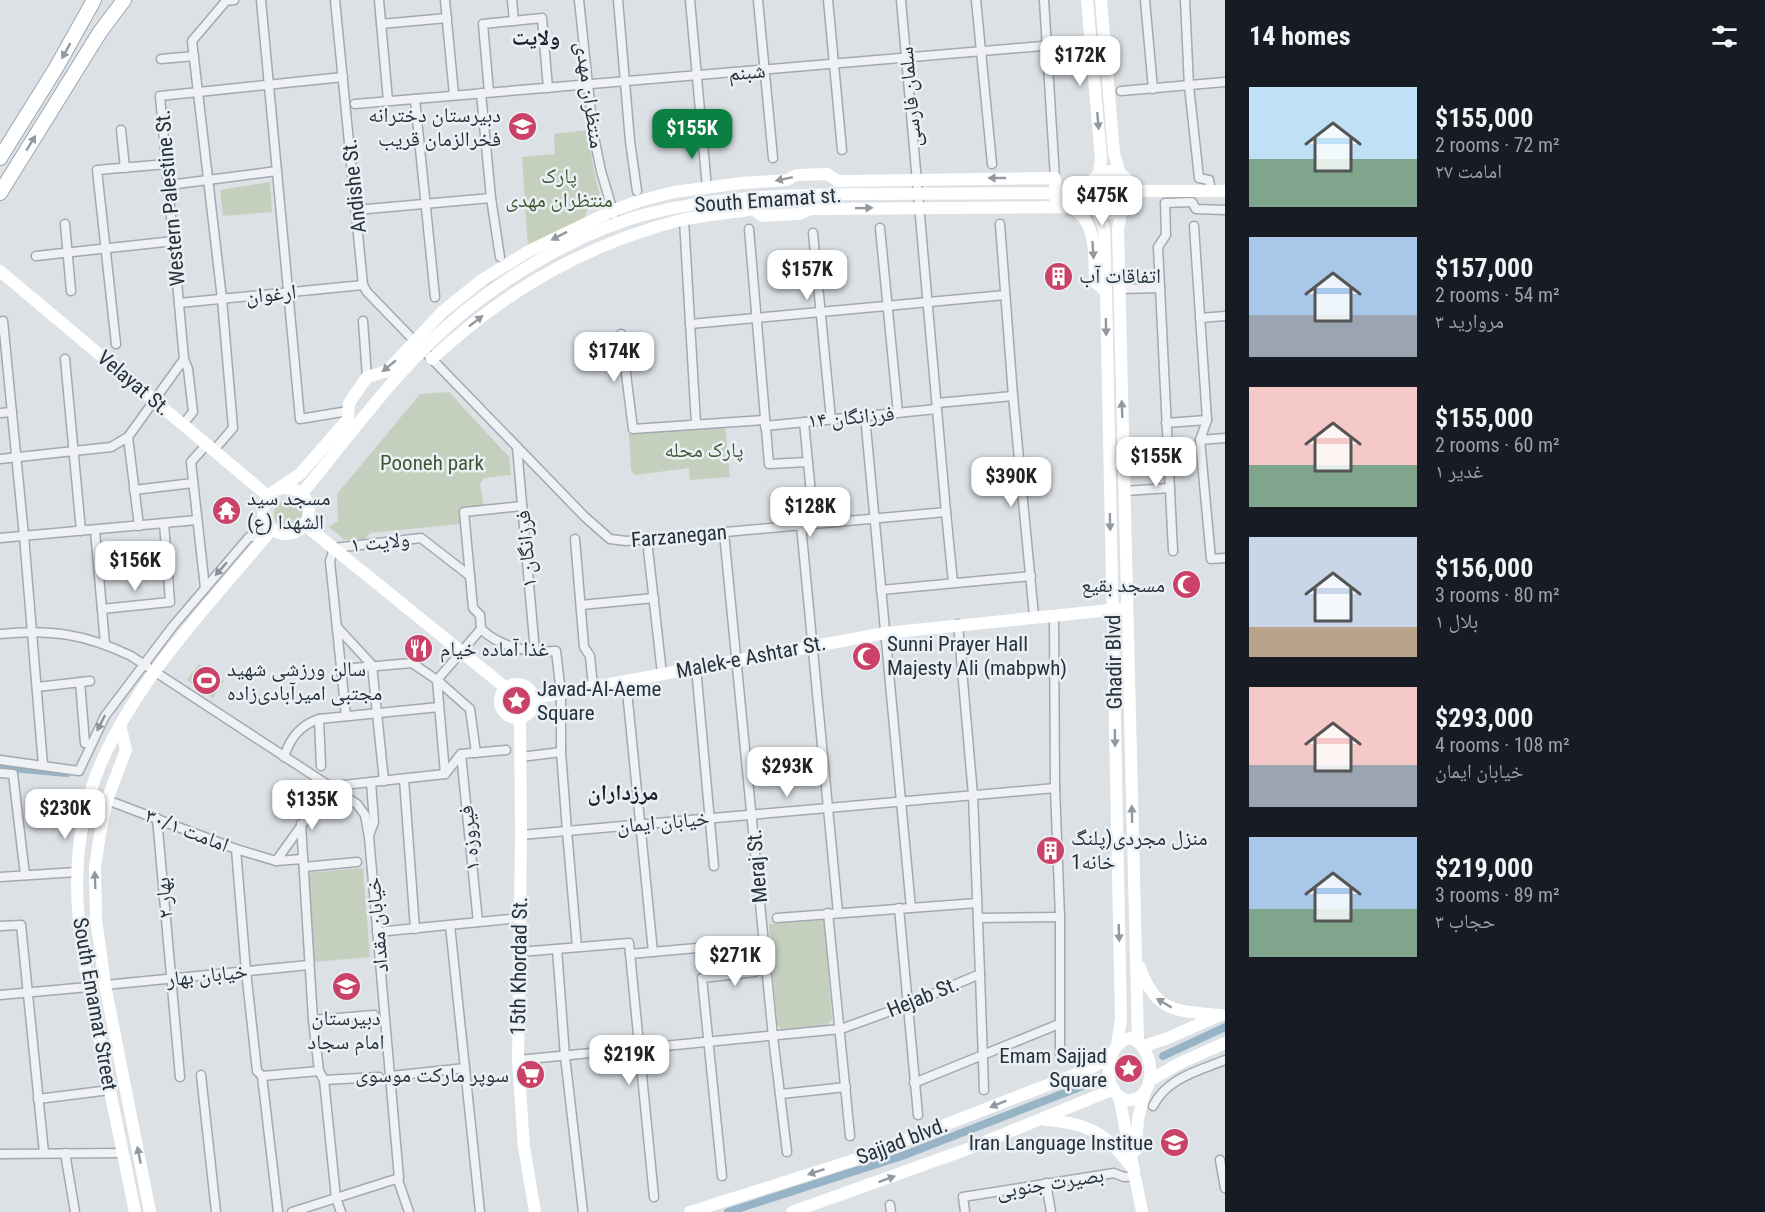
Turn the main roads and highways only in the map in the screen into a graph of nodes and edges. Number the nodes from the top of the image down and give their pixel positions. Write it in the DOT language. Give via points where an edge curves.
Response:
graph roads {
  1 [pos="94,0"];
  2 [pos="124,0"];
  3 [pos="1087,0"];
  4 [pos="1101,0"];
  5 [pos="0,158"];
  6 [pos="812,174"];
  7 [pos="1099,174"];
  8 [pos="1120,174"];
  9 [pos="1131,191"];
  10 [pos="1225,191"];
  11 [pos="0,193"];
  12 [pos="1056,193"];
  13 [pos="1089,193"];
  14 [pos="781,195"];
  15 [pos="813,195"];
  16 [pos="1056,206"];
  17 [pos="1096,207"];
  18 [pos="1122,209"];
  19 [pos="782,214"];
  20 [pos="631,219"];
  21 [pos="633,234"];
  22 [pos="0,271"];
  23 [pos="1106,291"];
  24 [pos="423,350"];
  25 [pos="279,488"];
  26 [pos="302,493"];
  27 [pos="268,496"];
  28 [pos="305,525"];
  29 [pos="268,533"];
  30 [pos="1127,609"];
  31 [pos="1113,610"];
  32 [pos="506,688"];
  33 [pos="534,698"];
  34 [pos="520,718"];
  35 [pos="120,725"];
  36 [pos="78,855"];
  37 [pos="96,856"];
  38 [pos="1135,953"];
  39 [pos="105,985"];
  40 [pos="88,987"];
  41 [pos="1223,1014"];
  42 [pos="1141,1043"];
  43 [pos="1225,1043"];
  44 [pos="1117,1045"];
  45 [pos="1110,1057"];
  46 [pos="121,1066"];
  47 [pos="106,1069"];
  48 [pos="1147,1084"];
  49 [pos="1116,1093"];
  50 [pos="1041,1119"];
  51 [pos="1136,1174"];
  52 [pos="135,1212"];
  53 [pos="150,1212"];
  54 [pos="535,1212"];
  55 [pos="690,1212"];
  56 [pos="792,1212"];
  57 [pos="1142,1212"];
  1 -- 5 [label="main road, one-way"];
  11 -- 2 [label="main road, one-way"];
  3 -- 7 [label="main road, one-way" via="1101,158"];
  4 -- 8 [label="main road" via="1114,153"];
  12 -- 6 [label="main road, one-way" via="1055,178 838,181 826,174"];
  6 -- 15 [label="main road"];
  6 -- 24 [label="main road, one-way" via="674,192 612,211 527,252 483,279 442,312"];
  7 -- 8 [label="main road"];
  7 -- 13 [label="main road"];
  8 -- 9 [label="main road"];
  9 -- 10 [label="main road"];
  9 -- 18 [label="main road" via="1129,202"];
  12 -- 13 [label="main road, South Emamat st."];
  12 -- 15 [label="main road, South Emamat st."];
  12 -- 16 [label="main road"];
  13 -- 17 [label="main road"];
  14 -- 15 [label="main road, South Emamat st."];
  14 -- 19 [label="main road"];
  14 -- 20 [label="main road, South Emamat st." via="714,201"];
  19 -- 16 [label="main road, one-way" via="811,209"];
  16 -- 23 [label="main road, one-way" via="1077,210 1087,222 1093,237 1095,282"];
  17 -- 18 [label="main road" via="1111,213"];
  17 -- 23 [label="main road, Ghadir Blvd" via="1104,229"];
  30 -- 18 [label="main road, Ghadir Blvd, one-way" via="1118,229"];
  19 -- 21 [label="main road" via="762,216 754,209 684,220"];
  20 -- 21 [label="main road"];
  20 -- 24 [label="main road, South Emamat st." via="529,266 472,305"];
  24 -- 21 [label="main road, one-way" via="454,338 529,283 574,258"];
  22 -- 27 [label="main road, Velayat St."];
  23 -- 31 [label="main road, Ghadir Blvd, one-way"];
  24 -- 25 [label="main road, one-way" via="387,371 367,377 349,403 348,418 300,474"];
  24 -- 26 [label="main road, South Emamat st."];
  25 -- 26 [label="main road"];
  25 -- 27 [label="main road"];
  26 -- 28 [label="main road" via="310,510"];
  27 -- 29 [label="main road" via="264,515"];
  28 -- 29 [label="main road" via="285,534"];
  28 -- 32 [label="main road"];
  29 -- 35 [label="main road, South Emamat Street" via="155,670"];
  30 -- 31 [label="main road, Malek-e Ashtar St."];
  38 -- 30 [label="main road, Ghadir Blvd, one-way"];
  31 -- 33 [label="main road, Malek-e Ashtar St." via="885,633"];
  31 -- 44 [label="main road, Ghadir Blvd, one-way" via="1121,1019"];
  32 -- 33 [label="main road" via="524,685"];
  32 -- 34 [label="main road" via="501,697 502,708 509,716"];
  33 -- 34 [label="main road" via="530,712"];
  34 -- 54 [label="main road, 15th Khordad St." via="518,1060 524,1147"];
  35 -- 36 [label="main road, South Emamat Street" via="91,793"];
  35 -- 37 [label="main road" via="126,750 107,800"];
  36 -- 37 [label="main road"];
  36 -- 40 [label="main road, South Emamat Street" via="78,921"];
  39 -- 37 [label="main road, one-way" via="96,919"];
  41 -- 38 [label="main road, one-way" via="1187,1012 1160,1002 1146,987"];
  38 -- 42 [label="main road, Ghadir Blvd"];
  39 -- 40 [label="main road"];
  39 -- 46 [label="main road"];
  40 -- 47 [label="main road, South Emamat Street"];
  41 -- 42 [label="main road" via="1168,1038"];
  42 -- 44 [label="main road" via="1130,1038"];
  42 -- 48 [label="main road" via="1151,1070"];
  43 -- 48 [label="main road" via="1180,1063"];
  44 -- 45 [label="main road"];
  45 -- 49 [label="main road" via="1108,1068"];
  45 -- 55 [label="main road, Sajjad blvd., one-way" via="1089,1069 854,1160"];
  46 -- 47 [label="main road"];
  53 -- 46 [label="main road, one-way"];
  47 -- 52 [label="main road, South Emamat Street"];
  48 -- 49 [label="main road" via="1136,1098 1128,1100"];
  48 -- 51 [label="main road" via="1138,1119"];
  49 -- 50 [label="main road, Sajjad blvd."];
  49 -- 51 [label="main road"];
  50 -- 51 [label="main road" via="1072,1122 1093,1130 1115,1147"];
  56 -- 50 [label="main road, Sajjad blvd., one-way"];
  51 -- 57 [label="main road"];
}
